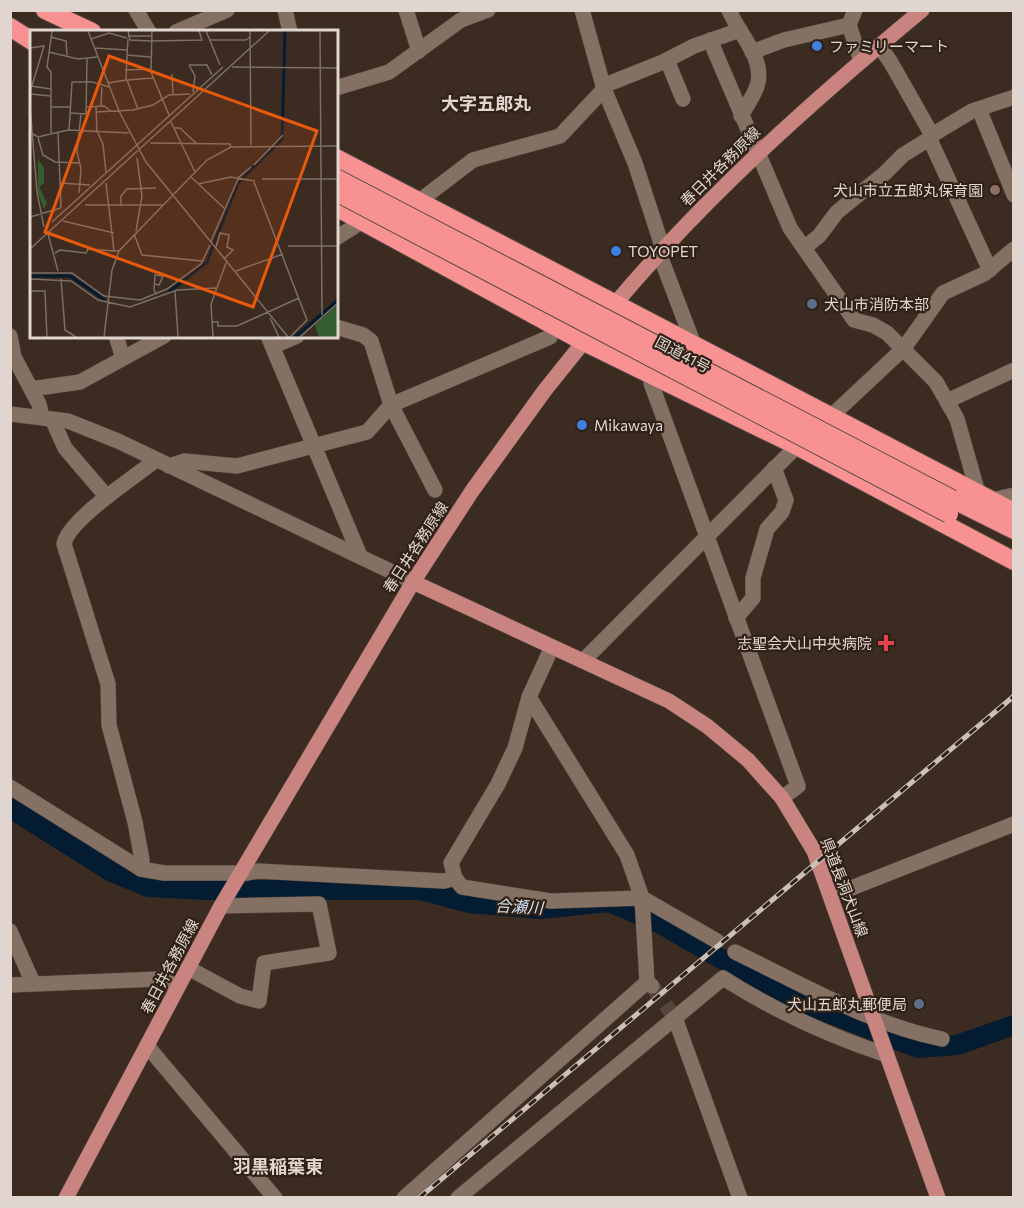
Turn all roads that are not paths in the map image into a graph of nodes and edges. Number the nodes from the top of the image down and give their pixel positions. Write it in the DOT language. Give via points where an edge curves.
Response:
graph roads {
  1 [pos="32,10"];
  2 [pos="45,10"];
  3 [pos="136,10"];
  4 [pos="227,10"];
  5 [pos="285,10"];
  6 [pos="406,10"];
  7 [pos="488,10"];
  8 [pos="582,10"];
  9 [pos="729,10"];
  10 [pos="922,10"];
  11 [pos="852,18"];
  12 [pos="10,21"];
  13 [pos="10,27"];
  14 [pos="65,30"];
  15 [pos="88,30"];
  16 [pos="148,30"];
  17 [pos="181,30"];
  18 [pos="290,30"];
  19 [pos="740,30"];
  20 [pos="30,31"];
  21 [pos="30,40"];
  22 [pos="710,40"];
  23 [pos="879,46"];
  24 [pos="419,51"];
  25 [pos="752,52"];
  26 [pos="667,60"];
  27 [pos="861,61"];
  28 [pos="338,87"];
  29 [pos="603,87"];
  30 [pos="1014,98"];
  31 [pos="683,99"];
  32 [pos="979,109"];
  33 [pos="741,116"];
  34 [pos="932,136"];
  35 [pos="757,154"];
  36 [pos="338,159"];
  37 [pos="338,179"];
  38 [pos="338,193"];
  39 [pos="1014,195"];
  40 [pos="418,202"];
  41 [pos="338,208"];
  42 [pos="363,222"];
  43 [pos="338,237"];
  44 [pos="804,248"];
  45 [pos="1014,249"];
  46 [pos="661,251"];
  47 [pos="990,270"];
  48 [pos="616,303"];
  49 [pos="338,328"];
  50 [pos="10,336"];
  51 [pos="550,337"];
  52 [pos="117,338"];
  53 [pos="160,338"];
  54 [pos="287,338"];
  55 [pos="271,341"];
  56 [pos="584,342"];
  57 [pos="694,345"];
  58 [pos="904,348"];
  59 [pos="123,358"];
  60 [pos="1014,370"];
  61 [pos="654,374"];
  62 [pos="31,389"];
  63 [pos="947,401"];
  64 [pos="391,405"];
  65 [pos="10,414"];
  66 [pos="832,416"];
  67 [pos="47,418"];
  68 [pos="316,445"];
  69 [pos="797,446"];
  70 [pos="163,463"];
  71 [pos="774,468"];
  72 [pos="435,490"];
  73 [pos="1014,495"];
  74 [pos="107,497"];
  75 [pos="985,497"];
  76 [pos="951,506"];
  77 [pos="1014,512"];
  78 [pos="1014,530"];
  79 [pos="705,537"];
  80 [pos="1014,548"];
  81 [pos="360,556"];
  82 [pos="1014,561"];
  83 [pos="413,582"];
  84 [pos="736,618"];
  85 [pos="552,647"];
  86 [pos="583,661"];
  87 [pos="529,697"];
  88 [pos="10,787"];
  89 [pos="782,798"];
  90 [pos="1014,824"];
  91 [pos="141,869"];
  92 [pos="241,874"];
  93 [pos="455,878"];
  94 [pos="831,896"];
  95 [pos="642,898"];
  96 [pos="221,906"];
  97 [pos="10,931"];
  98 [pos="717,940"];
  99 [pos="735,952"];
  100 [pos="188,968"];
  101 [pos="33,983"];
  102 [pos="10,985"];
  103 [pos="178,986"];
  104 [pos="675,1018"];
  105 [pos="874,1019"];
  106 [pos="942,1040"];
  107 [pos="148,1047"];
  108 [pos="887,1055"];
  109 [pos="66,1197"];
  110 [pos="275,1197"];
  111 [pos="404,1197"];
  112 [pos="458,1197"];
  113 [pos="740,1197"];
  114 [pos="938,1197"];
  1 -- 14 [label="highway"];
  2 -- 15 [label="highway"];
  3 -- 16 [label="street"];
  4 -- 17 [label="street"];
  5 -- 18 [label="street"];
  6 -- 24 [label="street"];
  7 -- 24 [label="street" via="461,20"];
  8 -- 29 [label="street"];
  9 -- 19 [label="street"];
  10 -- 23 [label="main road, 春日井各務原線"];
  11 -- 25 [label="street"];
  11 -- 27 [label="street"];
  12 -- 20 [label="highway"];
  13 -- 21 [label="highway"];
  19 -- 22 [label="street"];
  19 -- 25 [label="street"];
  22 -- 26 [label="street"];
  22 -- 33 [label="street"];
  23 -- 27 [label="main road, 春日井各務原線"];
  23 -- 34 [label="street"];
  24 -- 28 [label="street" via="389,72"];
  25 -- 33 [label="street" via="759,76"];
  26 -- 29 [label="street"];
  26 -- 31 [label="street"];
  27 -- 35 [label="main road, 春日井各務原線"];
  29 -- 40 [label="street" via="560,136 473,160"];
  29 -- 46 [label="street" via="635,164"];
  30 -- 32 [label="street"];
  32 -- 34 [label="street"];
  32 -- 39 [label="street"];
  33 -- 35 [label="street"];
  34 -- 44 [label="street" via="903,155 837,212"];
  34 -- 47 [label="street" via="931,142"];
  35 -- 44 [label="street" via="790,228"];
  35 -- 46 [label="main road, 春日井各務原線"];
  36 -- 40 [label="highway"];
  37 -- 76 [label="highway, 国道41号, bridge"];
  38 -- 76 [label="highway, 国道41号, bridge"];
  40 -- 48 [label="highway"];
  41 -- 42 [label="highway"];
  42 -- 43 [label="street"];
  42 -- 56 [label="highway"];
  44 -- 58 [label="street" via="854,320 881,329"];
  45 -- 47 [label="street"];
  46 -- 48 [label="main road, 春日井各務原線"];
  46 -- 57 [label="street"];
  47 -- 58 [label="street" via="943,293"];
  48 -- 56 [label="main road, 春日井各務原線"];
  48 -- 57 [label="highway"];
  49 -- 64 [label="street" via="371,341"];
  50 -- 62 [label="street" via="14,357"];
  51 -- 64 [label="street"];
  52 -- 59 [label="street"];
  53 -- 59 [label="street"];
  54 -- 55 [label="street"];
  55 -- 68 [label="street"];
  56 -- 61 [label="highway"];
  56 -- 83 [label="main road, 春日井各務原線" via="544,390"];
  57 -- 66 [label="highway"];
  58 -- 63 [label="street" via="936,382"];
  58 -- 66 [label="street"];
  59 -- 62 [label="street" via="80,382"];
  60 -- 63 [label="street"];
  61 -- 69 [label="highway"];
  61 -- 79 [label="street" via="651,382"];
  62 -- 67 [label="street"];
  63 -- 75 [label="street"];
  64 -- 68 [label="street" via="368,432"];
  64 -- 72 [label="street"];
  65 -- 67 [label="street"];
  66 -- 69 [label="street"];
  66 -- 75 [label="highway"];
  67 -- 70 [label="street" via="68,421"];
  67 -- 74 [label="street" via="65,448"];
  68 -- 70 [label="street" via="237,466"];
  68 -- 81 [label="street"];
  69 -- 71 [label="street"];
  69 -- 82 [label="highway"];
  70 -- 74 [label="street" via="129,478"];
  70 -- 81 [label="street"];
  71 -- 79 [label="street"];
  71 -- 84 [label="street" via="786,500 782,512 767,529 753,578 753,598"];
  73 -- 75 [label="street"];
  74 -- 91 [label="street" via="66,534 64,543 108,684 109,725 135,822"];
  75 -- 77 [label="highway"];
  76 -- 78 [label="highway, 国道41号"];
  76 -- 80 [label="highway, 国道41号"];
  79 -- 84 [label="street"];
  79 -- 86 [label="street"];
  81 -- 83 [label="street"];
  83 -- 85 [label="main road, 県道長洞犬山線"];
  83 -- 92 [label="main road, 春日井各務原線"];
  84 -- 89 [label="street" via="798,786"];
  85 -- 86 [label="main road, 県道長洞犬山線"];
  85 -- 87 [label="street"];
  86 -- 89 [label="main road, 県道長洞犬山線" via="669,701 707,726 748,760"];
  87 -- 93 [label="street" via="515,748 451,863"];
  87 -- 95 [label="street" via="627,855"];
  88 -- 91 [label="street"];
  89 -- 94 [label="main road, 県道長洞犬山線" via="814,850"];
  90 -- 94 [label="street"];
  91 -- 92 [label="street"];
  92 -- 93 [label="street" via="258,871 444,881"];
  92 -- 96 [label="main road, 春日井各務原線"];
  93 -- 95 [label="street" via="462,887 551,901"];
  94 -- 105 [label="main road, 県道長洞犬山線"];
  95 -- 98 [label="street"];
  95 -- 111 [label="street" via="649,984"];
  96 -- 100 [label="main road, 春日井各務原線"];
  96 -- 100 [label="street" via="319,904 328,953 264,963 259,1000 240,996"];
  97 -- 101 [label="street"];
  99 -- 105 [label="street"];
  100 -- 103 [label="main road, 春日井各務原線"];
  101 -- 102 [label="street"];
  101 -- 103 [label="street" via="159,979"];
  103 -- 107 [label="main road, 春日井各務原線"];
  104 -- 108 [label="street" via="723,978 828,1035"];
  104 -- 112 [label="street"];
  104 -- 113 [label="street"];
  105 -- 106 [label="street"];
  105 -- 108 [label="main road, 県道長洞犬山線"];
  107 -- 109 [label="main road, 春日井各務原線"];
  107 -- 110 [label="street"];
  108 -- 114 [label="main road, 県道長洞犬山線"];
}
